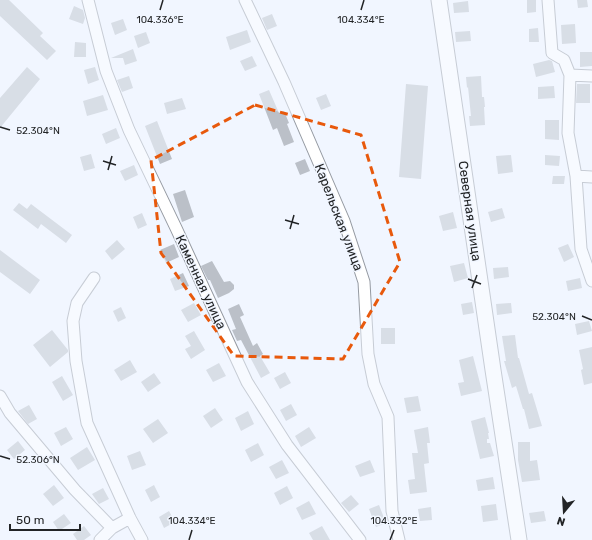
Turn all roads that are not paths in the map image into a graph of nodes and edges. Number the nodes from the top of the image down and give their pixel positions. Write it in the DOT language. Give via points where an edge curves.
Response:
graph roads {
  1 [pos="88,0"];
  2 [pos="245,0"];
  3 [pos="440,0"];
  4 [pos="548,0"];
  5 [pos="570,75"];
  6 [pos="592,76"];
  7 [pos="576,176"];
  8 [pos="592,177"];
  9 [pos="94,278"];
  10 [pos="592,281"];
  11 [pos="0,396"];
  12 [pos="130,518"];
  13 [pos="112,528"];
  14 [pos="100,540"];
  15 [pos="142,540"];
  16 [pos="360,540"];
  17 [pos="399,540"];
  18 [pos="519,540"];
  1 -- 16 [label="street, Каменная улица" via="106,71 129,130 247,382 287,445"];
  2 -- 17 [label="street, Карельская улица" via="284,82 344,221 364,282 368,354 374,384 388,417 392,511"];
  3 -- 18 [label="main road, Северная улица"];
  4 -- 5 [label="street" via="552,53 564,60"];
  5 -- 6 [label="street"];
  5 -- 7 [label="street" via="568,133"];
  7 -- 8 [label="street"];
  7 -- 10 [label="street" via="581,249"];
  9 -- 12 [label="street" via="77,303 73,321 76,361 87,423"];
  11 -- 13 [label="street" via="10,413 75,490"];
  12 -- 13 [label="street"];
  12 -- 15 [label="street"];
  13 -- 14 [label="street"];
}
